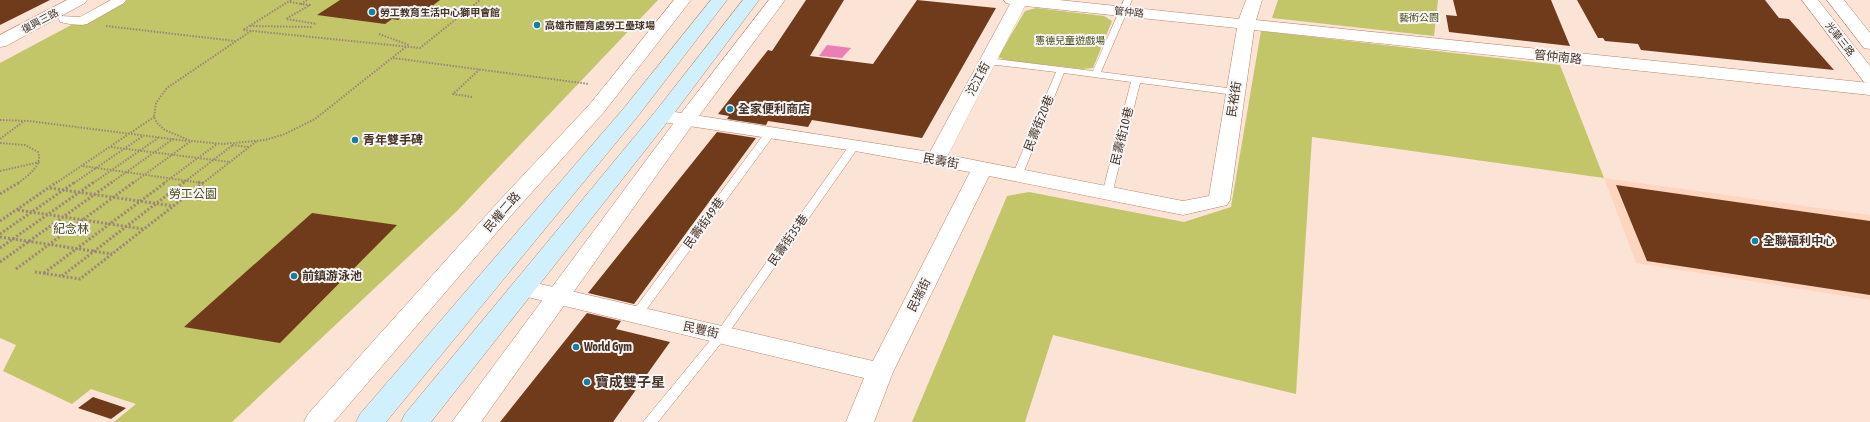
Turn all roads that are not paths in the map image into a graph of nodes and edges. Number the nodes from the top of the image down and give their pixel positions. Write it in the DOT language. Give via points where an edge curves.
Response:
graph roads {
  1 [pos="79,0"];
  2 [pos="100,0"];
  3 [pos="120,0"];
  4 [pos="683,0"];
  5 [pos="719,0"];
  6 [pos="751,0"];
  7 [pos="777,0"];
  8 [pos="1017,0"];
  9 [pos="1254,0"];
  10 [pos="1810,0"];
  11 [pos="1835,0"];
  12 [pos="1126,6"];
  13 [pos="1246,24"];
  14 [pos="3,37"];
  15 [pos="1870,44"];
  16 [pos="988,61"];
  17 [pos="1061,70"];
  18 [pos="1096,74"];
  19 [pos="1870,78"];
  20 [pos="1136,79"];
  21 [pos="1870,89"];
  22 [pos="1235,92"];
  23 [pos="662,116"];
  24 [pos="686,120"];
  25 [pos="772,132"];
  26 [pos="855,145"];
  27 [pos="936,159"];
  28 [pos="982,169"];
  29 [pos="1017,176"];
  30 [pos="1107,194"];
  31 [pos="1219,200"];
  32 [pos="522,288"];
  33 [pos="558,297"];
  34 [pos="637,314"];
  35 [pos="721,335"];
  36 [pos="880,372"];
  37 [pos="318,422"];
  38 [pos="370,422"];
  39 [pos="415,422"];
  40 [pos="466,422"];
  41 [pos="650,422"];
  42 [pos="860,422"];
  1 -- 14 [label="street, 復興三路"];
  2 -- 3 [label="street" via="65,19 82,21"];
  4 -- 37 [label="street, 民權二路" via="597,108 499,215"];
  5 -- 38 [label="main road" via="631,112"];
  6 -- 23 [label="main road"];
  7 -- 24 [label="street"];
  8 -- 12 [label="street, 管仲路"];
  8 -- 16 [label="street, 沱江街"];
  9 -- 13 [label="street, 民裕街"];
  10 -- 19 [label="street, 光華三路"];
  11 -- 15 [label="street, 光華三路"];
  12 -- 13 [label="street, 管仲路"];
  12 -- 18 [label="lane"];
  13 -- 21 [label="street, 管仲南路"];
  13 -- 22 [label="street, 民裕街"];
  16 -- 17 [label="lane"];
  16 -- 27 [label="street, 沱江街"];
  17 -- 18 [label="lane"];
  17 -- 29 [label="lane, 民壽街20巷"];
  18 -- 20 [label="lane"];
  20 -- 22 [label="lane"];
  20 -- 30 [label="lane, 民壽街10巷"];
  22 -- 31 [label="street, 民裕街"];
  23 -- 24 [label="street, 民壽街"];
  23 -- 32 [label="main road"];
  24 -- 25 [label="street, 民壽街"];
  24 -- 33 [label="street"];
  25 -- 26 [label="street, 民壽街"];
  25 -- 34 [label="lane, 民壽街49巷"];
  26 -- 27 [label="street, 民壽街"];
  26 -- 35 [label="lane, 民壽街35巷"];
  27 -- 28 [label="street, 民壽街"];
  28 -- 29 [label="street, 民壽街"];
  28 -- 36 [label="street, 民瑞街"];
  29 -- 30 [label="street, 民壽街"];
  30 -- 31 [label="street, 民壽街" via="1183,208"];
  32 -- 33 [label="street, 民豐街"];
  32 -- 39 [label="main road"];
  33 -- 34 [label="street, 民豐街"];
  33 -- 40 [label="street"];
  34 -- 35 [label="street, 民豐街"];
  35 -- 36 [label="street, 民豐街"];
  35 -- 41 [label="lane, 民壽街35巷"];
  36 -- 42 [label="street, 民瑞街"];
}
